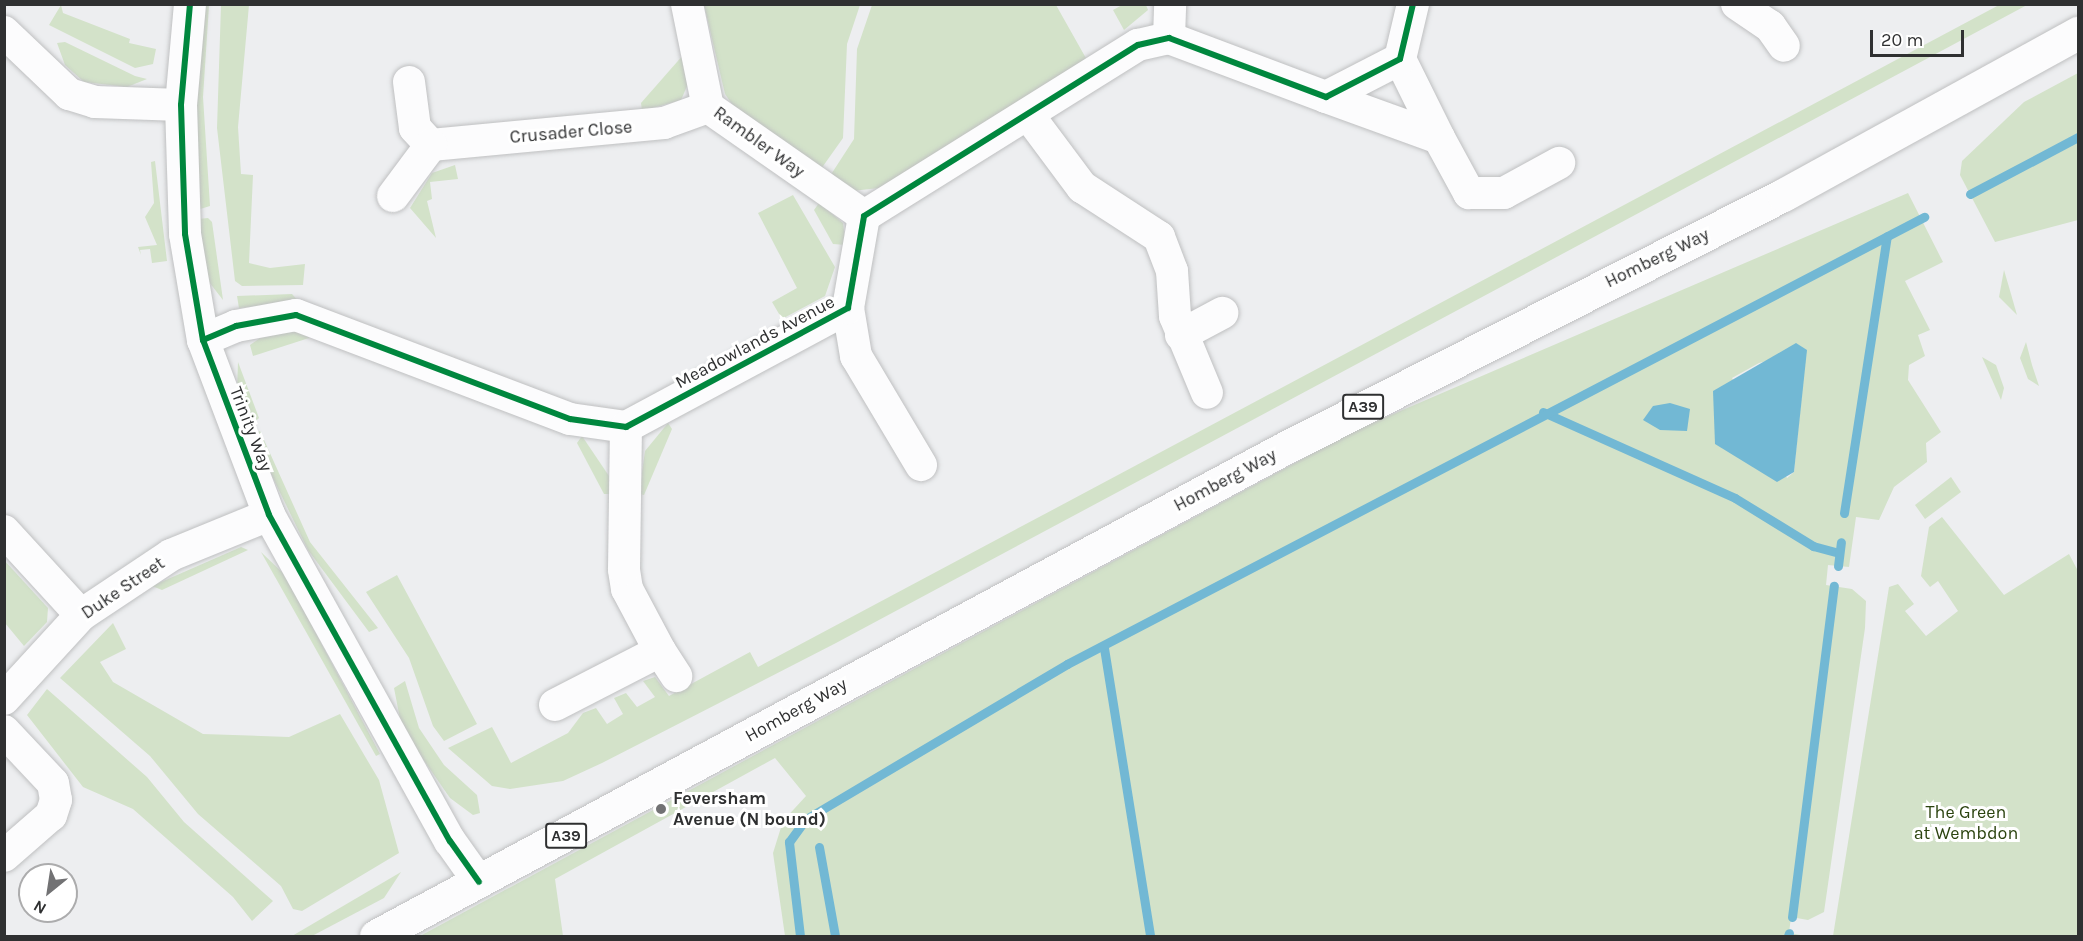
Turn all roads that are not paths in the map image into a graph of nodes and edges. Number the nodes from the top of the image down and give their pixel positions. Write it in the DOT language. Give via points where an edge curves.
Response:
graph roads {
  1 [pos="190,4"];
  2 [pos="687,4"];
  3 [pos="1170,4"];
  4 [pos="1413,4"];
  5 [pos="1737,4"];
  6 [pos="4,32"];
  7 [pos="2079,33"];
  8 [pos="1169,38"];
  9 [pos="1784,46"];
  10 [pos="1400,59"];
  11 [pos="409,82"];
  12 [pos="1326,97"];
  13 [pos="181,105"];
  14 [pos="708,107"];
  15 [pos="1029,116"];
  16 [pos="1438,138"];
  17 [pos="431,145"];
  18 [pos="1559,163"];
  19 [pos="393,196"];
  20 [pos="864,216"];
  21 [pos="848,308"];
  22 [pos="1222,313"];
  23 [pos="1181,335"];
  24 [pos="203,340"];
  25 [pos="1207,393"];
  26 [pos="626,428"];
  27 [pos="921,465"];
  28 [pos="269,515"];
  29 [pos="4,531"];
  30 [pos="81,615"];
  31 [pos="4,699"];
  32 [pos="555,705"];
  33 [pos="4,731"];
  34 [pos="4,856"];
  35 [pos="479,882"];
  36 [pos="376,936"];
  1 -- 13 [label="street, Trinity Way"];
  2 -- 14 [label="street, Rambler Way"];
  3 -- 8 [label="street"];
  4 -- 10 [label="street"];
  5 -- 9 [label="street" via="1770,26"];
  6 -- 13 [label="street" via="69,94 95,102"];
  7 -- 35 [label="main road, Homberg Way / A39" via="1783,195 1279,451"];
  8 -- 12 [label="street"];
  8 -- 15 [label="street" via="1138,45"];
  10 -- 12 [label="street"];
  10 -- 16 [label="street"];
  11 -- 17 [label="street" via="415,128"];
  12 -- 16 [label="street"];
  13 -- 24 [label="street, Trinity Way" via="185,234"];
  14 -- 17 [label="street, Crusader Close" via="664,123"];
  14 -- 20 [label="street, Rambler Way"];
  15 -- 20 [label="street"];
  15 -- 23 [label="street" via="1082,187 1159,237 1168,252"];
  16 -- 18 [label="street" via="1469,193 1504,193"];
  17 -- 19 [label="street"];
  20 -- 21 [label="street, Meadowlands Avenue"];
  21 -- 26 [label="street, Meadowlands Avenue"];
  21 -- 27 [label="street" via="856,356"];
  22 -- 23 [label="street"];
  23 -- 25 [label="street"];
  24 -- 26 [label="street" via="236,326 296,315 570,419"];
  24 -- 28 [label="street, Trinity Way"];
  26 -- 32 [label="street" via="627,589 668,664"];
  28 -- 30 [label="street, Duke Street" via="171,555"];
  28 -- 35 [label="street, Trinity Way" via="450,841"];
  29 -- 30 [label="street"];
  30 -- 31 [label="street, Duke Street"];
  33 -- 34 [label="street" via="53,783 56,800 51,815"];
  35 -- 36 [label="main road, Homberg Way / A39"];
}
